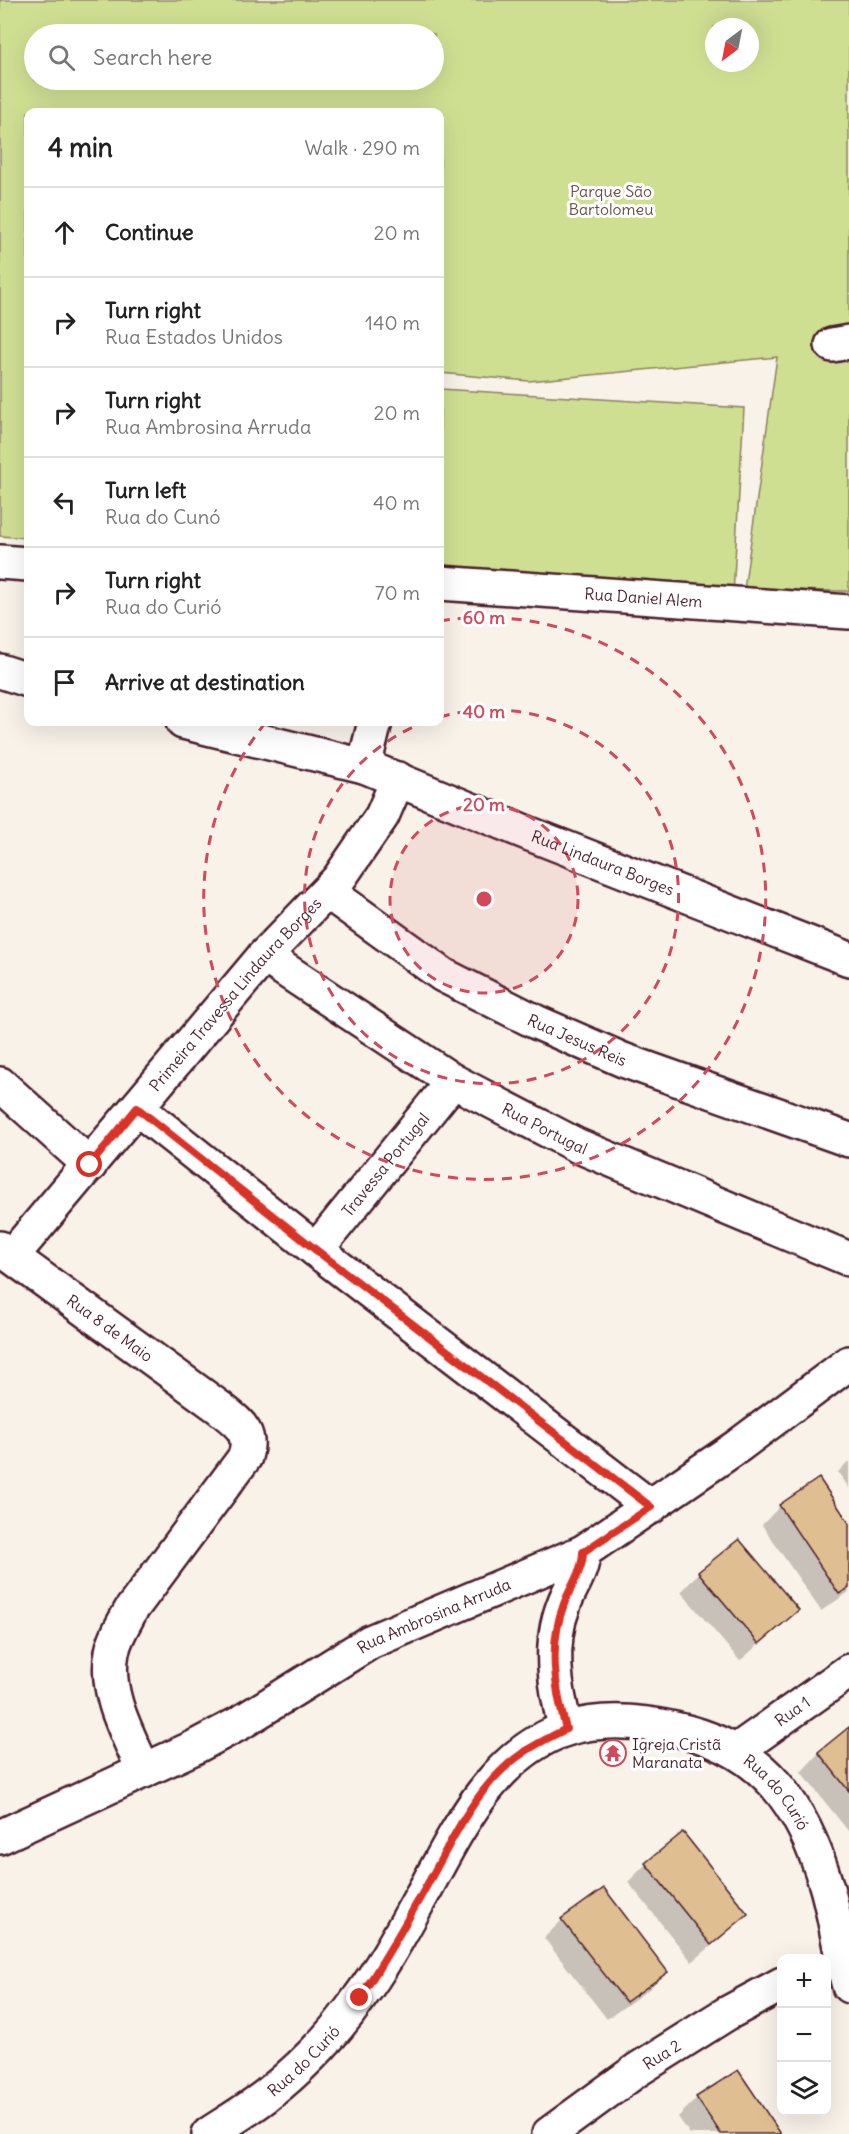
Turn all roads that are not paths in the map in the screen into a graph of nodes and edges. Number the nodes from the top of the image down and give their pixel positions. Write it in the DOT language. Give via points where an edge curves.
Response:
graph roads {
  1 [pos="0,562"];
  2 [pos="24,564"];
  3 [pos="444,583"];
  4 [pos="849,612"];
  5 [pos="0,671"];
  6 [pos="24,679"];
  7 [pos="199,726"];
  8 [pos="374,726"];
  9 [pos="364,766"];
  10 [pos="398,779"];
  11 [pos="328,892"];
  12 [pos="264,956"];
  13 [pos="849,959"];
  14 [pos="453,1081"];
  15 [pos="0,1084"];
  16 [pos="137,1108"];
  17 [pos="849,1140"];
  18 [pos="90,1165"];
  19 [pos="316,1250"];
  20 [pos="6,1252"];
  21 [pos="849,1259"];
  22 [pos="849,1363"];
  23 [pos="651,1507"];
  24 [pos="583,1552"];
  25 [pos="849,1671"];
  26 [pos="566,1729"];
  27 [pos="736,1751"];
  28 [pos="144,1771"];
  29 [pos="0,1837"];
  30 [pos="839,1968"];
  31 [pos="777,1987"];
  32 [pos="209,2134"];
  33 [pos="549,2134"];
  1 -- 2 [label="street"];
  3 -- 4 [label="street, Rua Daniel Alem"];
  5 -- 6 [label="street"];
  7 -- 9 [label="street, Rua Lindaura Borges"];
  8 -- 9 [label="street"];
  9 -- 10 [label="street, Rua Lindaura Borges"];
  10 -- 11 [label="street, Primeira Travessa Lindaura Borges" via="382,816"];
  10 -- 13 [label="street, Rua Lindaura Borges"];
  11 -- 12 [label="street, Primeira Travessa Lindaura Borges"];
  11 -- 17 [label="street, Rua Jesus Reis" via="443,975 536,1022 623,1060"];
  12 -- 14 [label="street, Rua Portugal"];
  12 -- 16 [label="street, Primeira Travessa Lindaura Borges"];
  14 -- 19 [label="street, Travessa Portugal"];
  14 -- 21 [label="street, Rua Portugal" via="576,1144"];
  15 -- 18 [label="street"];
  16 -- 18 [label="street, Primeira Travessa Lindaura Borges"];
  16 -- 19 [label="street"];
  18 -- 20 [label="street, Primeira Travessa Lindaura Borges"];
  19 -- 23 [label="street"];
  20 -- 28 [label="street, Rua 8 de Maio" via="220,1408 247,1435 245,1457 131,1610 112,1652 110,1677 115,1703"];
  22 -- 23 [label="street, Rua Ambrosina Arruda"];
  23 -- 24 [label="street, Rua Ambrosina Arruda"];
  24 -- 26 [label="street" via="582,1566 563,1606 556,1637 554,1668"];
  24 -- 28 [label="street, Rua Ambrosina Arruda" via="370,1642 240,1723"];
  25 -- 27 [label="street, Rua 1"];
  26 -- 27 [label="street, Rua do Curió" via="613,1721 656,1724 695,1733"];
  26 -- 32 [label="street, Rua do Curió" via="531,1746 500,1772 454,1836 360,1998 319,2047 267,2094"];
  27 -- 30 [label="street, Rua do Curió" via="770,1776 796,1810 814,1846 828,1891"];
  28 -- 29 [label="street, Rua Ambrosina Arruda"];
  31 -- 33 [label="street, Rua 2" via="637,2070"];
}
